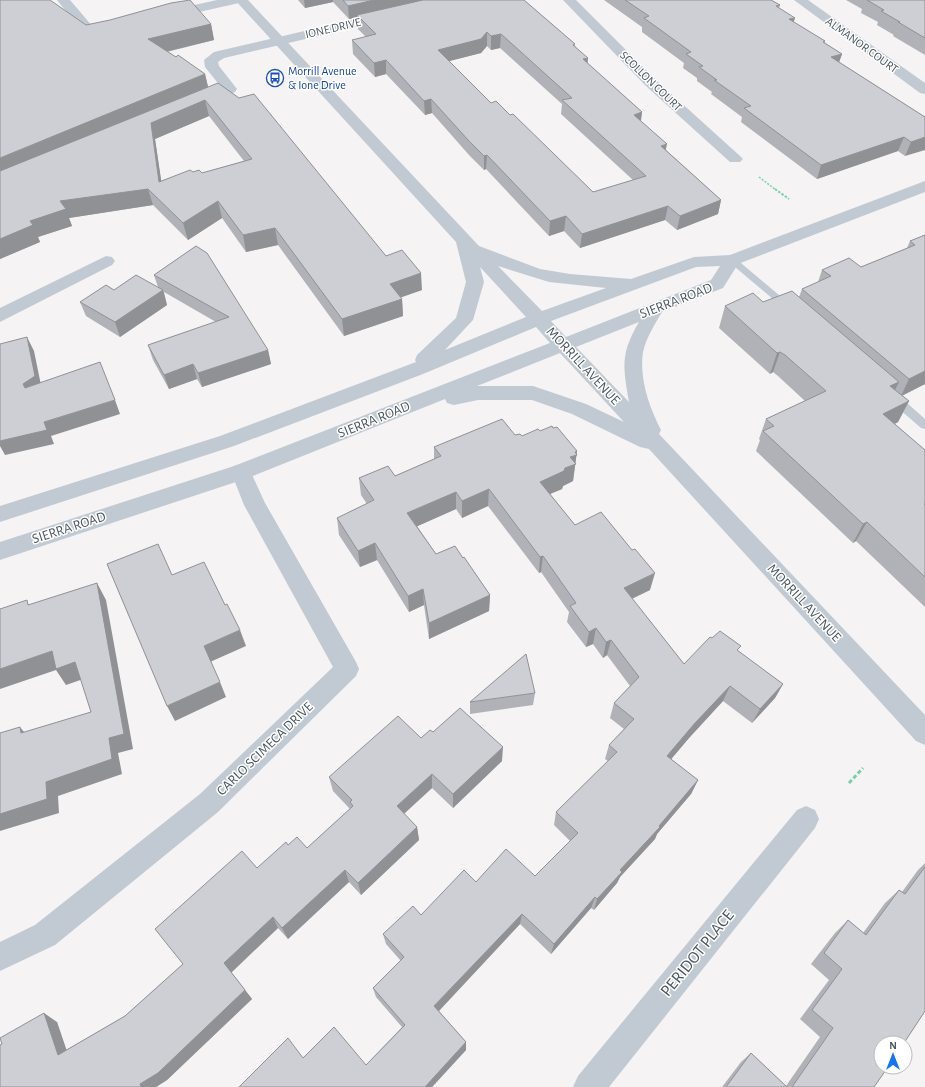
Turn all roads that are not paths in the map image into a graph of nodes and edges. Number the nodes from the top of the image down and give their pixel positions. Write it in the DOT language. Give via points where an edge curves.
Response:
graph roads {
  1 [pos="63,0"];
  2 [pos="234,0"];
  3 [pos="241,0"];
  4 [pos="569,0"];
  5 [pos="800,0"];
  6 [pos="398,14"];
  7 [pos="157,18"];
  8 [pos="121,29"];
  9 [pos="279,40"];
  10 [pos="925,90"];
  11 [pos="186,107"];
  12 [pos="735,159"];
  13 [pos="925,186"];
  14 [pos="466,243"];
  15 [pos="106,260"];
  16 [pos="732,260"];
  17 [pos="634,284"];
  18 [pos="655,309"];
  19 [pos="794,313"];
  20 [pos="0,316"];
  21 [pos="539,319"];
  22 [pos="562,344"];
  23 [pos="416,369"];
  24 [pos="883,389"];
  25 [pos="400,409"];
  26 [pos="925,425"];
  27 [pos="659,447"];
  28 [pos="241,472"];
  29 [pos="0,514"];
  30 [pos="0,551"];
  31 [pos="925,733"];
  32 [pos="806,819"];
  33 [pos="0,957"];
  34 [pos="589,1087"];
  1 -- 8 [label="street" via="89,31"];
  2 -- 7 [label="street"];
  3 -- 9 [label="street, MORRILL AVENUE"];
  4 -- 12 [label="street, SCOLLON COURT" via="651,82"];
  5 -- 10 [label="street, ALMANOR COURT"];
  6 -- 9 [label="street, IONE DRIVE"];
  9 -- 11 [label="street, IONE DRIVE" via="219,55 211,60 212,67 230,89"];
  9 -- 14 [label="street, MORRILL AVENUE"];
  13 -- 16 [label="street, SIERRA ROAD"];
  14 -- 17 [label="street" via="517,268 538,274 561,279"];
  14 -- 21 [label="street, MORRILL AVENUE"];
  14 -- 23 [label="street" via="476,282 464,320"];
  15 -- 20 [label="street"];
  16 -- 17 [label="street, SIERRA ROAD" via="694,262"];
  16 -- 18 [label="street, SIERRA ROAD" via="718,284"];
  16 -- 19 [label="lane"];
  17 -- 21 [label="street, SIERRA ROAD"];
  18 -- 22 [label="street, SIERRA ROAD"];
  18 -- 27 [label="street" via="634,351 633,369 640,408"];
  21 -- 22 [label="street, MORRILL AVENUE"];
  21 -- 23 [label="street, SIERRA ROAD"];
  22 -- 25 [label="street, SIERRA ROAD"];
  22 -- 27 [label="street, MORRILL AVENUE"];
  23 -- 29 [label="street, SIERRA ROAD" via="227,441"];
  24 -- 26 [label="lane"];
  25 -- 27 [label="street" via="478,393 533,393 579,409"];
  25 -- 28 [label="street, SIERRA ROAD"];
  27 -- 31 [label="street, MORRILL AVENUE"];
  28 -- 30 [label="street, SIERRA ROAD"];
  28 -- 33 [label="street, CARLO SCIMECA DRIVE" via="255,505 347,669 209,803 45,935"];
  32 -- 34 [label="street, PERIDOT PLACE"];
}
